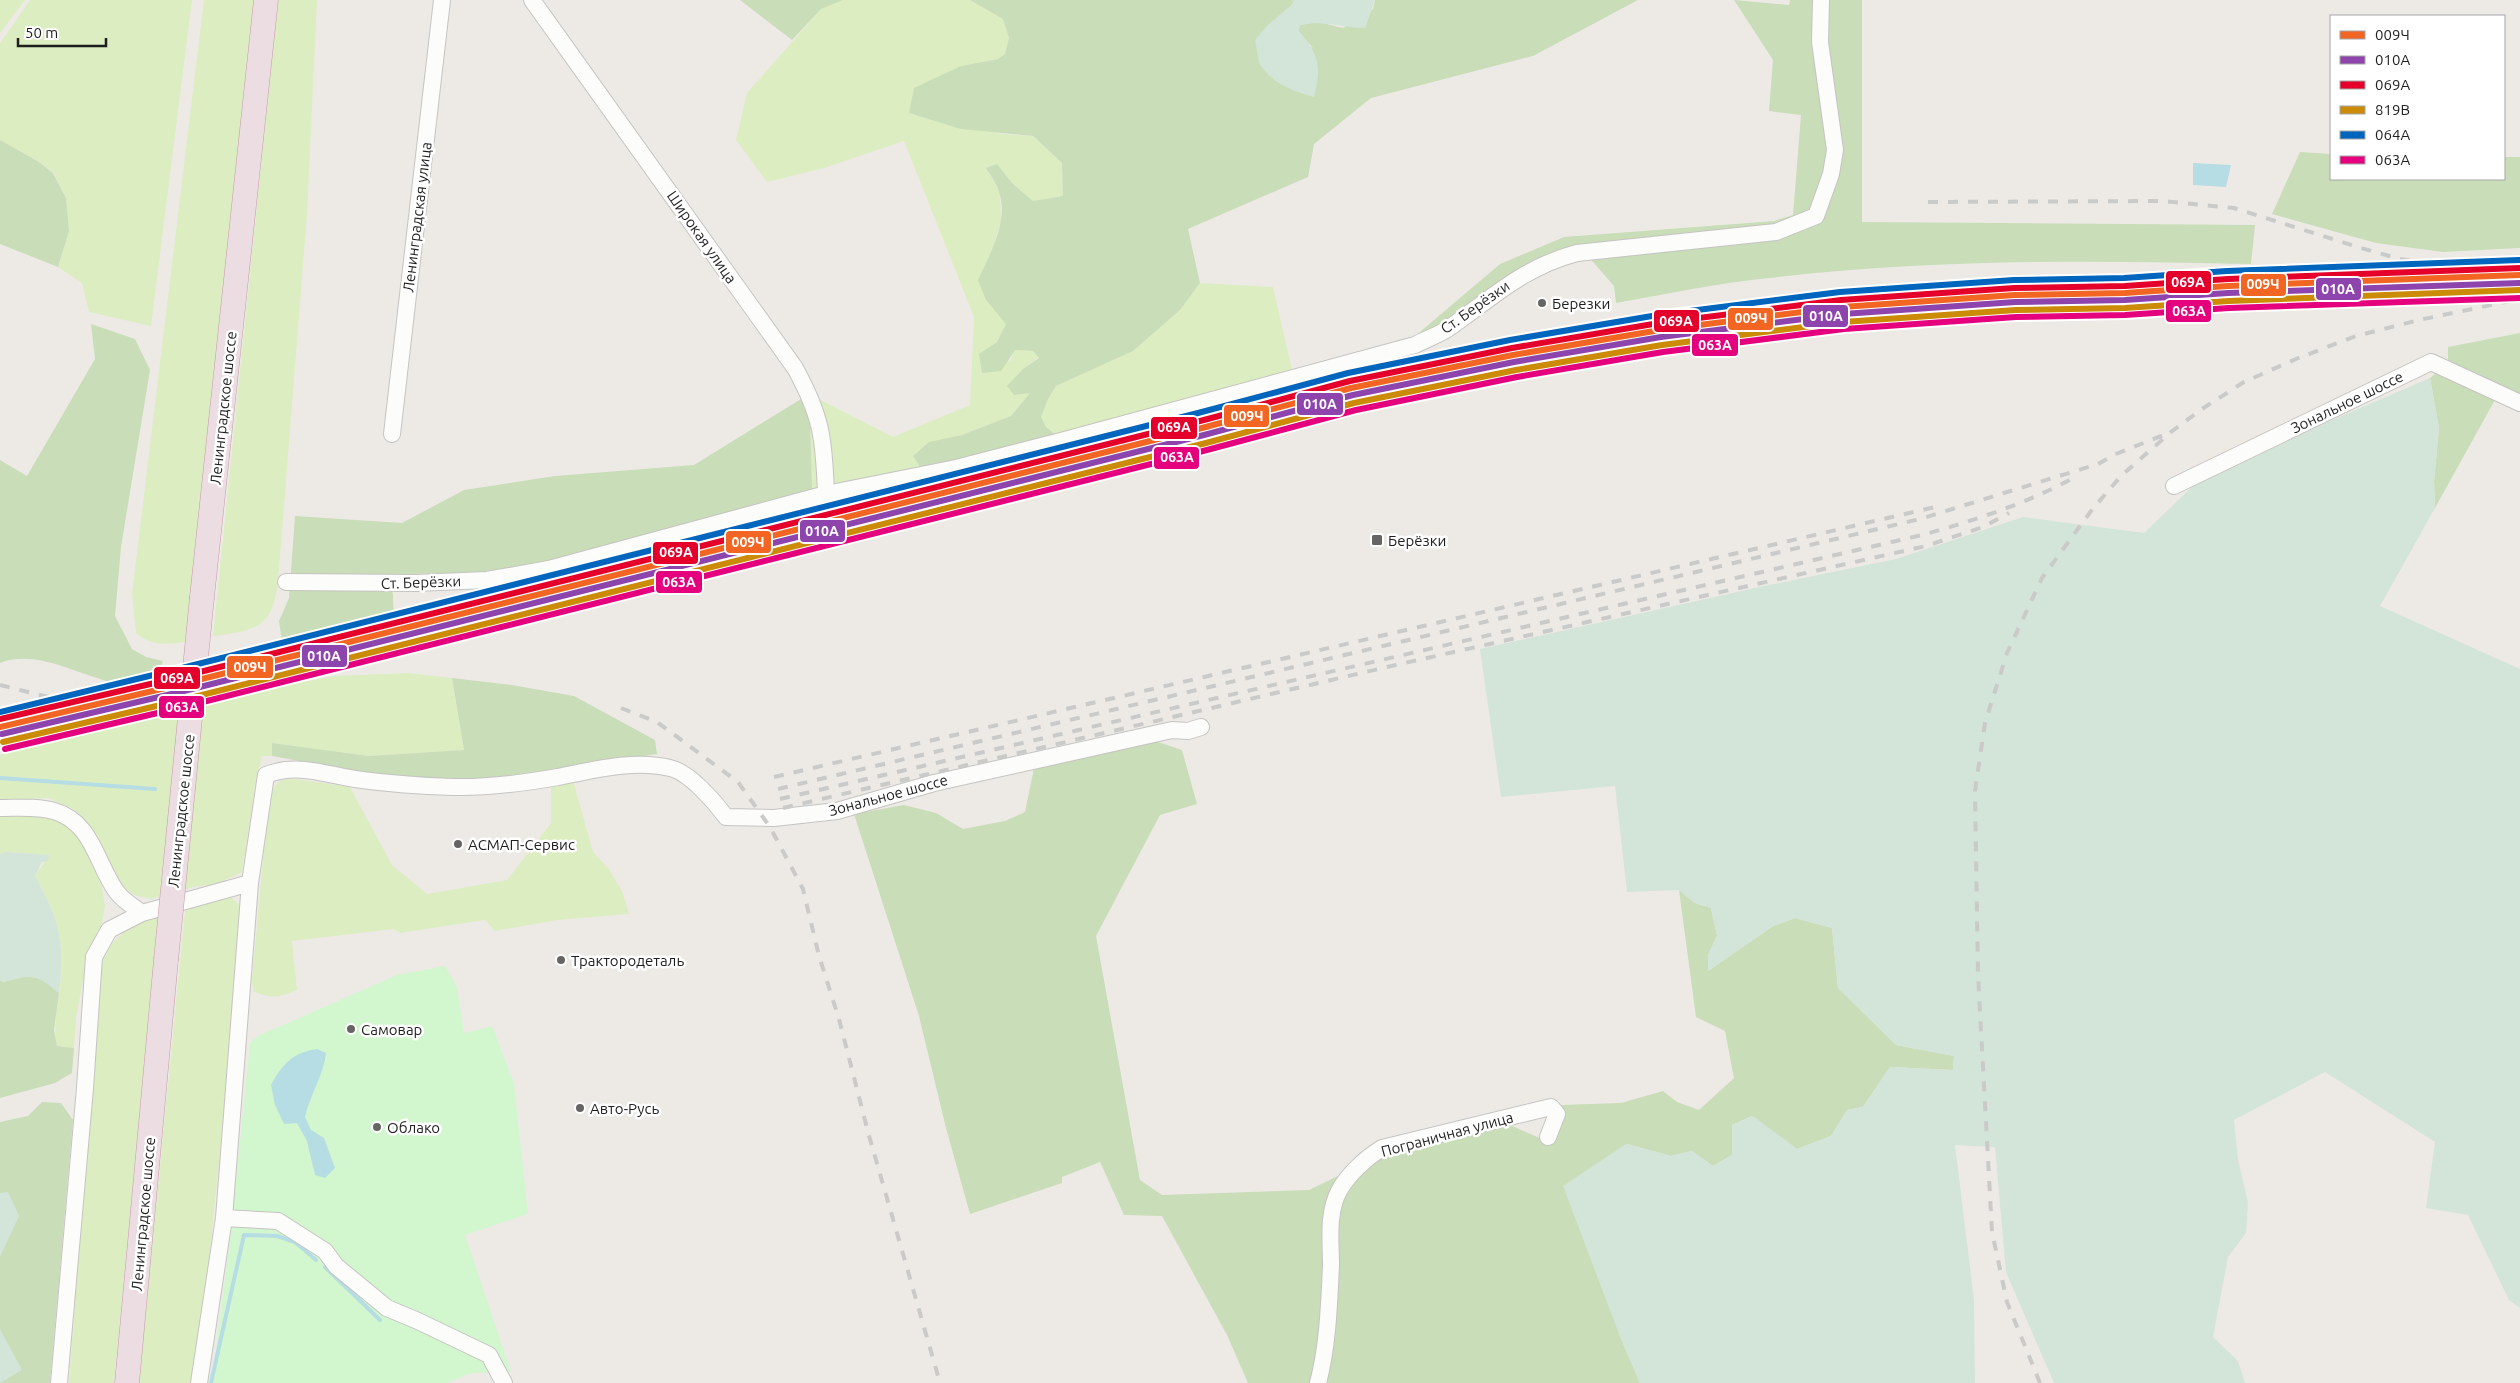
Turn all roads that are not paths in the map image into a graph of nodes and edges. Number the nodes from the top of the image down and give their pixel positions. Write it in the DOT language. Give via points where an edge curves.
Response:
graph roads {
  1 [pos="266,0"];
  2 [pos="442,0"];
  3 [pos="532,0"];
  4 [pos="1821,0"];
  5 [pos="2520,403"];
  6 [pos="392,434"];
  7 [pos="2174,486"];
  8 [pos="826,494"];
  9 [pos="286,582"];
  10 [pos="1201,726"];
  11 [pos="0,808"];
  12 [pos="250,883"];
  13 [pos="142,913"];
  14 [pos="1548,1137"];
  15 [pos="224,1218"];
  16 [pos="59,1383"];
  17 [pos="127,1383"];
  18 [pos="199,1383"];
  19 [pos="504,1383"];
  20 [pos="1318,1383"];
  1 -- 17 [label="highway, Ленинградское шоссе, bridge" via="202,597"];
  2 -- 6 [label="street, Ленинградская улица"];
  3 -- 8 [label="street, Широкая улица" via="795,368 810,395 823,434"];
  4 -- 8 [label="street, Ст. Берёзки" via="1820,42 1835,150 1831,174 1816,216 1776,232 1577,253 1559,258 1509,282 1447,329 1415,346 966,466"];
  5 -- 7 [label="street, Зональное шоссе" via="2431,362"];
  8 -- 9 [label="street, Ст. Берёзки" via="549,569 500,579 416,583"];
  10 -- 12 [label="street, Зональное шоссе" via="944,780 837,811 774,818 726,817 715,802 688,778 673,768 657,765 605,768 518,783 454,787 361,780 322,771 281,769 266,775"];
  11 -- 13 [label="street" via="54,811 74,820 87,833 117,893"];
  12 -- 13 [label="street"];
  12 -- 15 [label="street"];
  13 -- 16 [label="street" via="109,930 94,957"];
  14 -- 20 [label="street, Пограничная улица" via="1557,1114 1551,1107 1382,1148 1353,1174 1339,1191 1334,1208 1329,1312"];
  15 -- 18 [label="street"];
  15 -- 19 [label="street" via="278,1221 325,1251 336,1266 386,1308 489,1355"];
}
